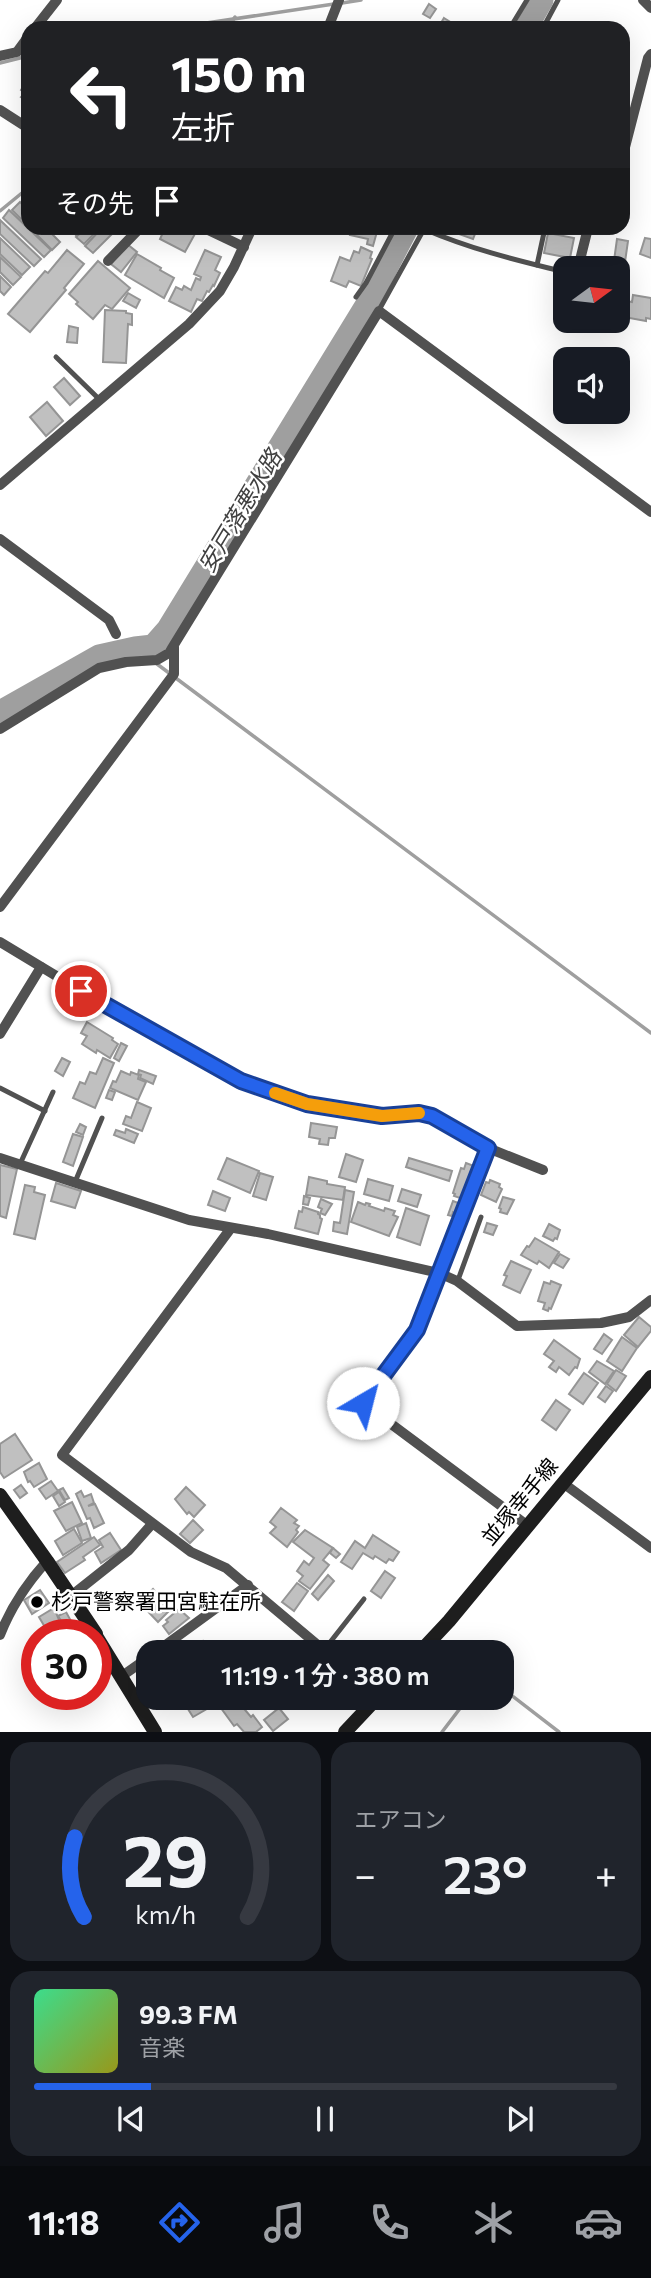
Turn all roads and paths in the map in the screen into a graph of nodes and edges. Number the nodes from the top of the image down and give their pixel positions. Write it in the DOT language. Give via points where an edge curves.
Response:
graph roads {
  1 [pos="57,0"];
  2 [pos="339,0"];
  3 [pos="527,0"];
  4 [pos="558,0"];
  5 [pos="643,0"];
  6 [pos="651,8"];
  7 [pos="40,21"];
  8 [pos="331,21"];
  9 [pos="514,21"];
  10 [pos="546,21"];
  11 [pos="21,47"];
  12 [pos="651,54"];
  13 [pos="0,56"];
  14 [pos="0,110"];
  15 [pos="21,124"];
  16 [pos="630,128"];
  17 [pos="133,235"];
  18 [pos="219,235"];
  19 [pos="249,235"];
  20 [pos="391,235"];
  21 [pos="418,235"];
  22 [pos="441,235"];
  23 [pos="543,235"];
  24 [pos="586,235"];
  25 [pos="244,247"];
  26 [pos="582,256"];
  27 [pos="108,261"];
  28 [pos="537,265"];
  29 [pos="553,269"];
  30 [pos="356,297"];
  31 [pos="379,312"];
  32 [pos="56,358"];
  33 [pos="100,400"];
  34 [pos="0,485"];
  35 [pos="651,512"];
  36 [pos="0,539"];
  37 [pos="116,634"];
  38 [pos="174,648"];
  39 [pos="0,729"];
  40 [pos="0,907"];
  41 [pos="0,942"];
  42 [pos="41,967"];
  43 [pos="0,1034"];
  44 [pos="0,1087"];
  45 [pos="53,1092"];
  46 [pos="45,1111"];
  47 [pos="102,1118"];
  48 [pos="488,1148"];
  49 [pos="0,1158"];
  50 [pos="20,1164"];
  51 [pos="543,1170"];
  52 [pos="75,1182"];
  53 [pos="481,1217"];
  54 [pos="231,1228"];
  55 [pos="439,1273"];
  56 [pos="457,1281"];
  57 [pos="651,1300"];
  58 [pos="651,1377"];
  59 [pos="563,1483"];
  60 [pos="0,1495"];
  61 [pos="152,1524"];
  62 [pos="528,1526"];
  63 [pos="651,1548"];
  64 [pos="47,1560"];
  65 [pos="248,1585"];
  66 [pos="71,1596"];
  67 [pos="364,1599"];
  68 [pos="86,1619"];
  69 [pos="0,1635"];
  70 [pos="172,1640"];
  71 [pos="312,1640"];
  72 [pos="333,1640"];
  73 [pos="431,1640"];
  74 [pos="112,1660"];
  75 [pos="136,1666"];
  76 [pos="122,1676"];
  77 [pos="366,1710"];
  78 [pos="155,1732"];
  79 [pos="345,1732"];
  1 -- 7 [label="street"];
  2 -- 8 [label="street"];
  3 -- 9 [label="lane"];
  4 -- 10 [label="lane"];
  5 -- 6 [label="street"];
  11 -- 13 [label="street"];
  12 -- 16 [label="street"];
  14 -- 15 [label="street"];
  17 -- 27 [label="street"];
  18 -- 25 [label="street"];
  19 -- 25 [label="street"];
  20 -- 30 [label="lane"];
  21 -- 31 [label="lane"];
  22 -- 28 [label="lane"];
  23 -- 28 [label="lane"];
  24 -- 26 [label="street"];
  25 -- 33 [label="street" via="220,291 190,324"];
  28 -- 29 [label="lane"];
  31 -- 35 [label="street"];
  31 -- 38 [label="street"];
  32 -- 33 [label="lane"];
  33 -- 34 [label="street"];
  36 -- 37 [label="street" via="109,620"];
  38 -- 39 [label="street" via="157,660 99,668"];
  38 -- 40 [label="street" via="174,674"];
  41 -- 42 [label="street"];
  42 -- 43 [label="street"];
  42 -- 48 [label="street" via="241,1081 307,1104 382,1116 432,1116"];
  44 -- 46 [label="lane"];
  45 -- 46 [label="lane"];
  46 -- 50 [label="lane"];
  47 -- 52 [label="lane"];
  48 -- 51 [label="street"];
  48 -- 55 [label="street"];
  49 -- 50 [label="street"];
  50 -- 52 [label="street"];
  52 -- 54 [label="street" via="189,1220"];
  53 -- 56 [label="lane"];
  54 -- 55 [label="street"];
  54 -- 61 [label="street" via="62,1455"];
  55 -- 56 [label="street"];
  55 -- 62 [label="street" via="417,1330 363,1403"];
  56 -- 57 [label="street" via="517,1326 601,1323 629,1317"];
  58 -- 59 [label="main road, 並塚幸手線"];
  59 -- 62 [label="main road, 並塚幸手線"];
  59 -- 63 [label="street"];
  60 -- 64 [label="main road"];
  61 -- 65 [label="street"];
  61 -- 66 [label="street" via="129,1550"];
  62 -- 73 [label="main road, 並塚幸手線"];
  64 -- 66 [label="main road"];
  64 -- 69 [label="street" via="28,1581"];
  65 -- 70 [label="street"];
  65 -- 71 [label="street"];
  66 -- 68 [label="main road"];
  67 -- 72 [label="lane"];
  74 -- 76 [label="main road"];
  75 -- 76 [label="street"];
  76 -- 78 [label="main road"];
  77 -- 79 [label="main road"];
}
